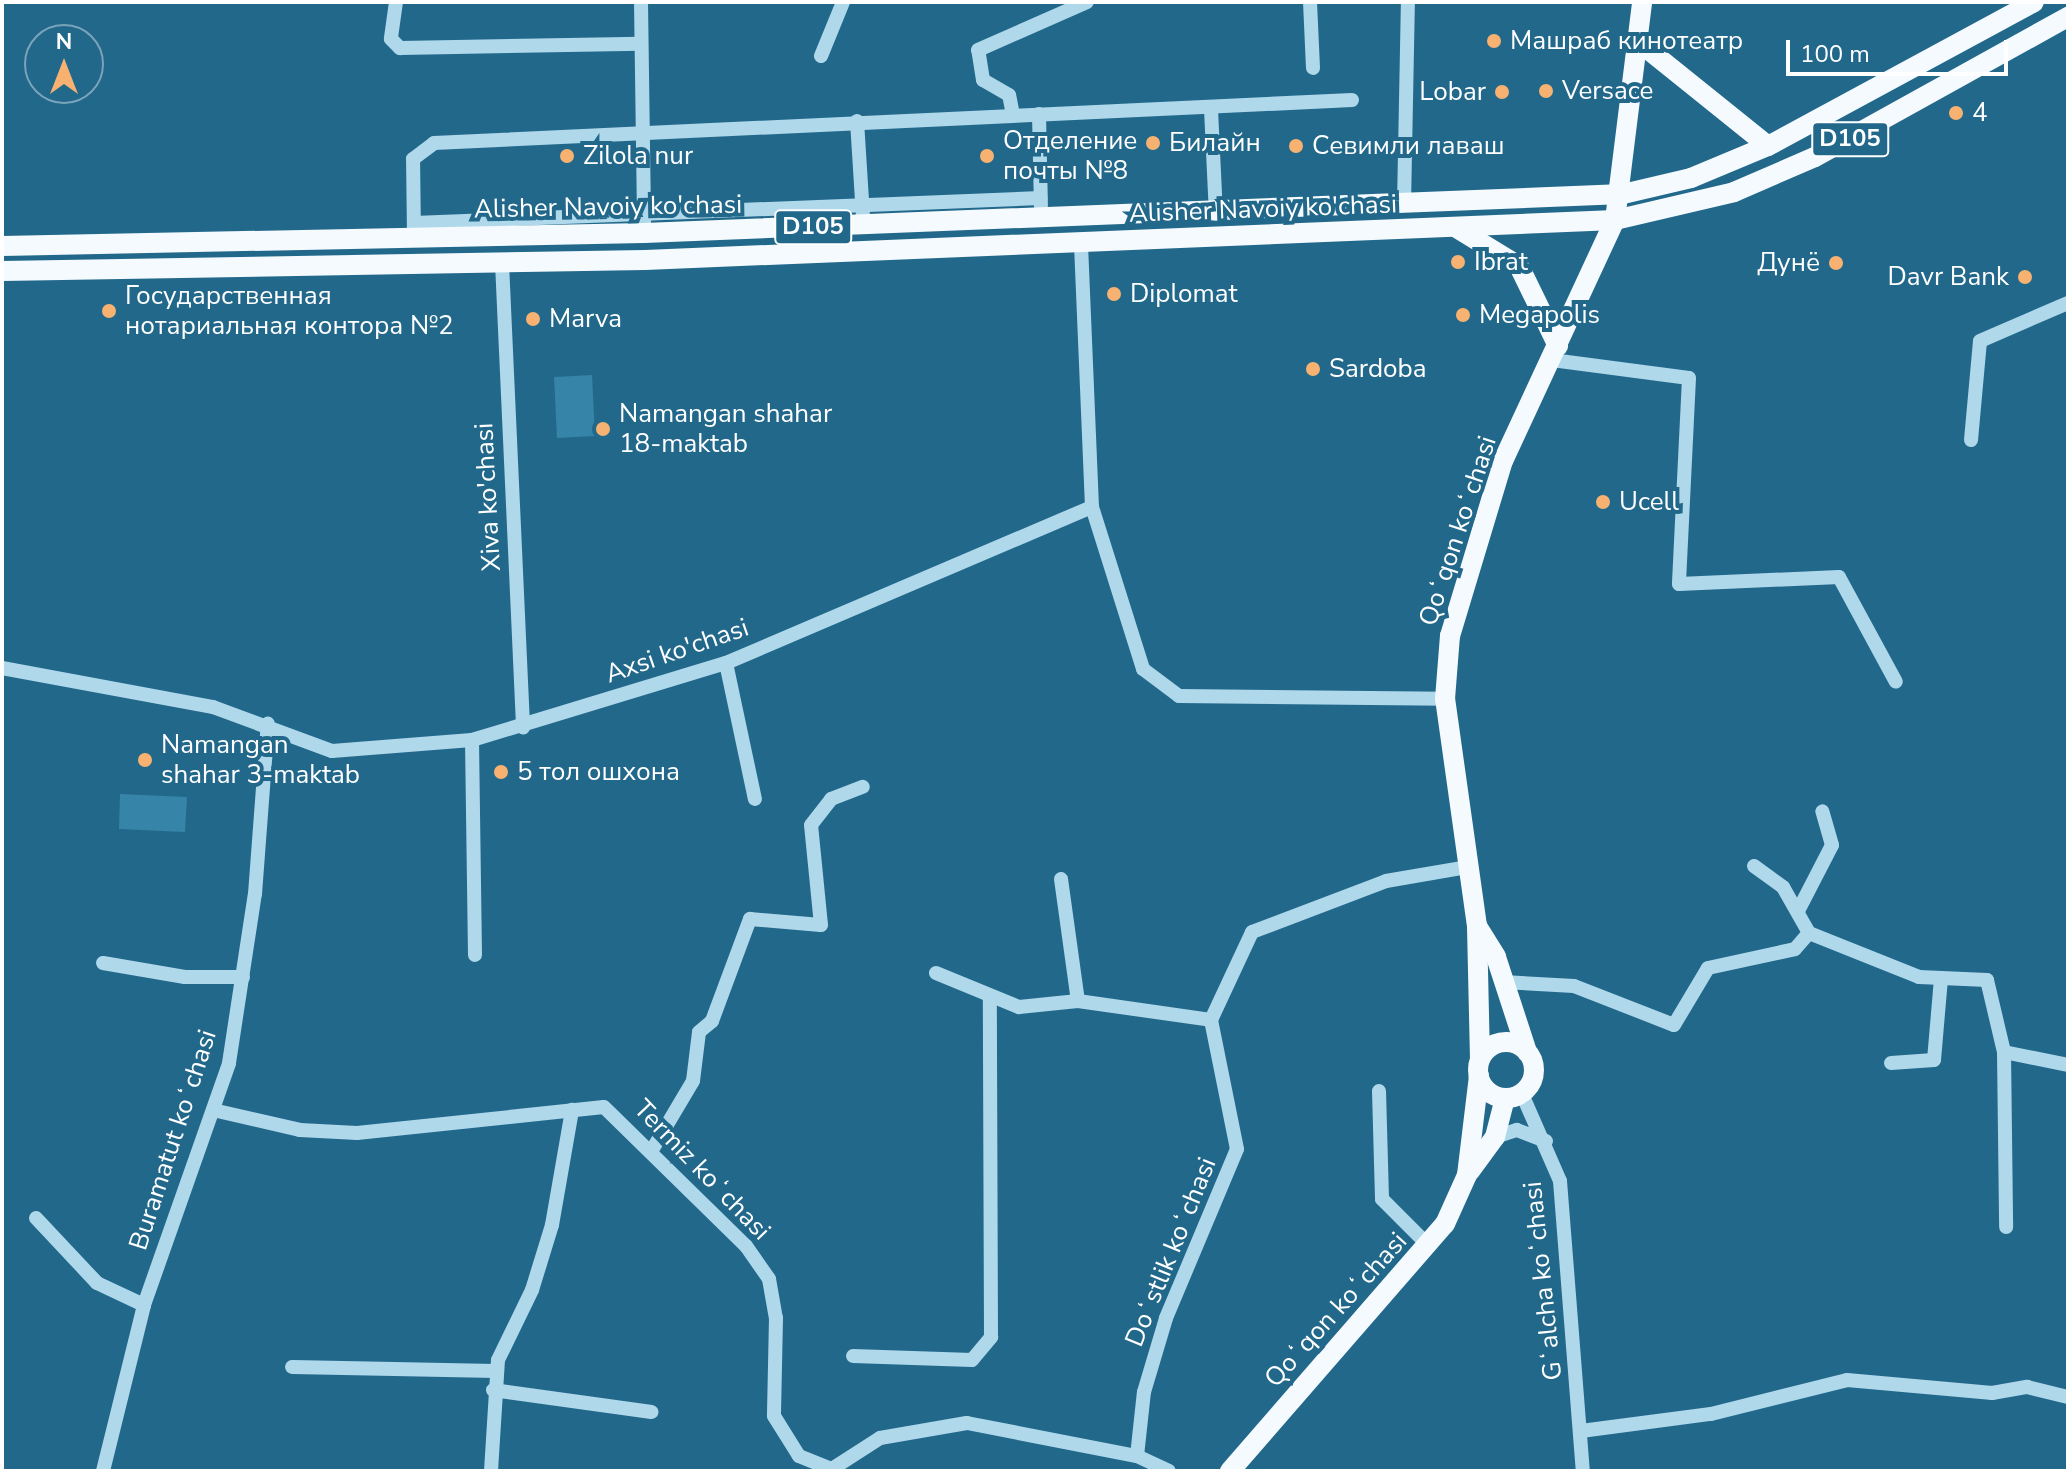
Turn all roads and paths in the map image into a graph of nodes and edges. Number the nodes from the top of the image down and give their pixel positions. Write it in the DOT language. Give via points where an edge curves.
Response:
graph roads {
  1 [pos="396,2"];
  2 [pos="641,2"];
  3 [pos="843,2"];
  4 [pos="1087,2"];
  5 [pos="1310,2"];
  6 [pos="1408,2"];
  7 [pos="1642,2"];
  8 [pos="2034,2"];
  9 [pos="2068,17"];
  10 [pos="1640,43"];
  11 [pos="641,44"];
  12 [pos="821,56"];
  13 [pos="1313,68"];
  14 [pos="1352,100"];
  15 [pos="1211,109"];
  16 [pos="1039,114"];
  17 [pos="1013,115"];
  18 [pos="857,121"];
  19 [pos="643,134"];
  20 [pos="1768,146"];
  21 [pos="1623,194"];
  22 [pos="1041,198"];
  23 [pos="1404,205"];
  24 [pos="1216,214"];
  25 [pos="863,217"];
  26 [pos="1042,219"];
  27 [pos="1615,220"];
  28 [pos="644,224"];
  29 [pos="1455,227"];
  30 [pos="414,230"];
  31 [pos="1081,242"];
  32 [pos="2,246"];
  33 [pos="502,263"];
  34 [pos="2,271"];
  35 [pos="2068,303"];
  36 [pos="1555,353"];
  37 [pos="1971,440"];
  38 [pos="1092,507"];
  39 [pos="726,663"];
  40 [pos="2,668"];
  41 [pos="1896,682"];
  42 [pos="1445,699"];
  43 [pos="268,723"];
  44 [pos="523,728"];
  45 [pos="472,740"];
  46 [pos="863,787"];
  47 [pos="755,799"];
  48 [pos="1822,811"];
  49 [pos="1754,866"];
  50 [pos="1467,867"];
  51 [pos="1061,879"];
  52 [pos="1798,911"];
  53 [pos="1477,926"];
  54 [pos="1809,933"];
  55 [pos="475,955"];
  56 [pos="103,963"];
  57 [pos="936,973"];
  58 [pos="243,977"];
  59 [pos="1941,979"];
  60 [pos="1503,982"];
  61 [pos="990,999"];
  62 [pos="1078,1001"];
  63 [pos="1211,1020"];
  64 [pos="1527,1052"];
  65 [pos="2004,1052"];
  66 [pos="1891,1063"];
  67 [pos="2068,1065"];
  68 [pos="1480,1068"];
  69 [pos="1379,1091"];
  70 [pos="1513,1096"];
  71 [pos="213,1110"];
  72 [pos="572,1110"];
  73 [pos="1495,1137"];
  74 [pos="1548,1142"];
  75 [pos="652,1150"];
  76 [pos="1467,1175"];
  77 [pos="36,1218"];
  78 [pos="2006,1227"];
  79 [pos="1428,1245"];
  80 [pos="144,1305"];
  81 [pos="853,1356"];
  82 [pos="292,1367"];
  83 [pos="496,1371"];
  84 [pos="493,1390"];
  85 [pos="2068,1397"];
  86 [pos="651,1412"];
  87 [pos="1581,1431"];
  88 [pos="1137,1456"];
  89 [pos="832,1470"];
  90 [pos="103,1471"];
  91 [pos="491,1471"];
  92 [pos="1169,1471"];
  93 [pos="1230,1471"];
  94 [pos="1583,1471"];
  1 -- 11 [label="street" via="391,39 400,48"];
  2 -- 11 [label="street"];
  3 -- 12 [label="street"];
  4 -- 17 [label="street" via="978,50 983,80 1009,95"];
  5 -- 13 [label="street"];
  6 -- 23 [label="street"];
  7 -- 10 [label="main road, Qoʻqon koʻchasi"];
  8 -- 20 [label="main road, Alisher Navoiy ko'chasi / D105"];
  9 -- 27 [label="main road, D105" via="1815,157 1734,192"];
  10 -- 20 [label="main road"];
  10 -- 21 [label="main road, Qoʻqon koʻchasi"];
  11 -- 19 [label="street"];
  14 -- 15 [label="street"];
  15 -- 16 [label="street"];
  15 -- 24 [label="street"];
  16 -- 17 [label="street"];
  16 -- 22 [label="street"];
  17 -- 18 [label="street"];
  18 -- 19 [label="street"];
  18 -- 25 [label="street"];
  19 -- 28 [label="street"];
  19 -- 30 [label="street" via="422,146 413,159"];
  20 -- 21 [label="main road, Alisher Navoiy ko'chasi / D105" via="1691,178"];
  21 -- 23 [label="main road, Alisher Navoiy ko'chasi / D105"];
  21 -- 27 [label="main road, Qoʻqon koʻchasi"];
  22 -- 25 [label="street"];
  22 -- 26 [label="street"];
  23 -- 24 [label="main road, Alisher Navoiy ko'chasi / D105"];
  24 -- 26 [label="main road, Alisher Navoiy ko'chasi / D105"];
  25 -- 26 [label="main road, Alisher Navoiy ko'chasi / D105"];
  25 -- 28 [label="main road, Alisher Navoiy ko'chasi / D105"];
  27 -- 29 [label="main road, Alisher Navoiy ko'chasi / D105"];
  27 -- 36 [label="main road, Qoʻqon koʻchasi"];
  28 -- 30 [label="main road, Alisher Navoiy ko'chasi / D105"];
  29 -- 31 [label="main road, Alisher Navoiy ko'chasi / D105"];
  29 -- 36 [label="main road" via="1519,266"];
  30 -- 32 [label="main road, Alisher Navoiy ko'chasi / D105"];
  31 -- 33 [label="main road, Alisher Navoiy ko'chasi / D105"];
  31 -- 38 [label="street"];
  33 -- 34 [label="main road, Alisher Navoiy ko'chasi / D105"];
  33 -- 44 [label="street, Xiva ko'chasi"];
  35 -- 37 [label="street" via="1980,341"];
  36 -- 41 [label="street" via="1689,378 1679,584 1839,577"];
  36 -- 42 [label="main road, Qoʻqon koʻchasi" via="1503,461 1450,636"];
  38 -- 39 [label="street, Axsi ko'chasi"];
  38 -- 42 [label="street" via="1143,669 1179,696"];
  39 -- 44 [label="street, Axsi ko'chasi"];
  39 -- 47 [label="street"];
  40 -- 43 [label="street, Axsi ko'chasi" via="82,679"];
  42 -- 50 [label="main road, Qoʻqon koʻchasi"];
  43 -- 45 [label="street, Axsi ko'chasi" via="332,751"];
  43 -- 58 [label="street, Buramatut koʻchasi"];
  44 -- 45 [label="street, Axsi ko'chasi"];
  45 -- 55 [label="street"];
  46 -- 75 [label="street" via="831,799 811,825 821,925 750,919 712,1021 699,1032 693,1081"];
  48 -- 52 [label="street" via="1832,845"];
  49 -- 52 [label="street" via="1783,887"];
  50 -- 53 [label="main road, Qoʻqon koʻchasi"];
  50 -- 63 [label="street" via="1386,881 1252,932"];
  51 -- 62 [label="street"];
  52 -- 54 [label="street"];
  53 -- 60 [label="main road, Qoʻqon koʻchasi"];
  53 -- 68 [label="main road, Qoʻqon koʻchasi"];
  54 -- 59 [label="street" via="1919,977"];
  54 -- 60 [label="street" via="1795,949 1708,968 1674,1025 1574,986"];
  56 -- 58 [label="street" via="185,977"];
  57 -- 61 [label="street"];
  58 -- 71 [label="street, Buramatut koʻchasi"];
  59 -- 65 [label="street" via="1987,980"];
  59 -- 66 [label="street" via="1934,1060"];
  60 -- 64 [label="main road, Qoʻqon koʻchasi"];
  61 -- 62 [label="street" via="1019,1007"];
  61 -- 81 [label="street" via="991,1337 972,1360"];
  62 -- 63 [label="street"];
  63 -- 88 [label="street, Doʻstlik koʻchasi" via="1237,1149 1166,1318 1144,1392"];
  64 -- 68 [label="main road" via="1501,1043"];
  64 -- 70 [label="main road" via="1534,1069"];
  65 -- 67 [label="street"];
  65 -- 78 [label="street"];
  68 -- 70 [label="main road" via="1488,1092"];
  68 -- 76 [label="main road, Qoʻqon koʻchasi"];
  69 -- 79 [label="street" via="1375,1160 1382,1199"];
  70 -- 73 [label="main road, Qoʻqon koʻchasi"];
  70 -- 74 [label="street, Gʻalcha koʻchasi"];
  71 -- 72 [label="street, Termiz koʻchasi" via="289,1128 357,1133"];
  71 -- 80 [label="street, Buramatut koʻchasi"];
  72 -- 75 [label="street, Termiz koʻchasi" via="615,1112"];
  72 -- 83 [label="street" via="552,1225"];
  73 -- 74 [label="street" via="1517,1130"];
  73 -- 76 [label="main road, Qoʻqon koʻchasi"];
  74 -- 87 [label="street, Gʻalcha koʻchasi" via="1565,1219"];
  75 -- 89 [label="street, Termiz koʻchasi" via="769,1279 776,1318 774,1416 790,1449"];
  76 -- 79 [label="main road, Qoʻqon koʻchasi"];
  77 -- 80 [label="street" via="97,1283"];
  79 -- 93 [label="main road, Qoʻqon koʻchasi"];
  80 -- 90 [label="street, Buramatut koʻchasi"];
  82 -- 83 [label="street"];
  83 -- 84 [label="street"];
  84 -- 86 [label="street"];
  84 -- 91 [label="street"];
  85 -- 87 [label="street" via="2027,1387 1992,1393 1847,1380 1696,1417"];
  87 -- 94 [label="street, Gʻalcha koʻchasi"];
  88 -- 89 [label="street, Termiz koʻchasi" via="967,1423 880,1438"];
  88 -- 92 [label="street, Termiz koʻchasi"];
}
